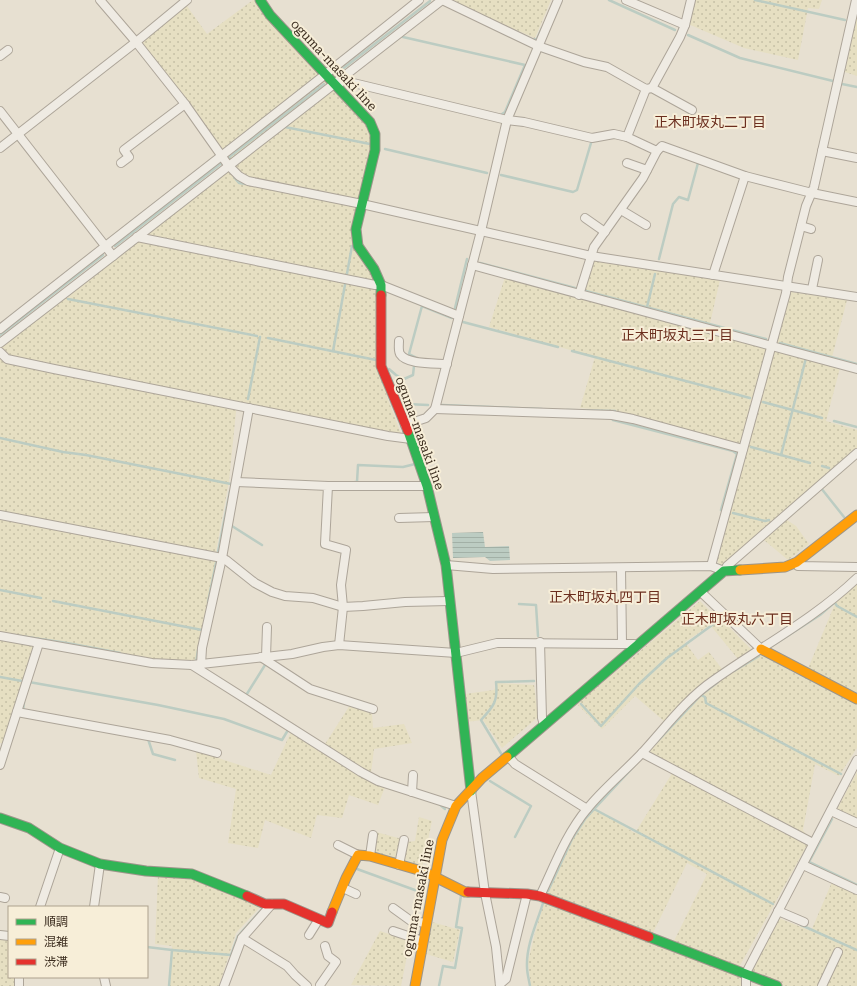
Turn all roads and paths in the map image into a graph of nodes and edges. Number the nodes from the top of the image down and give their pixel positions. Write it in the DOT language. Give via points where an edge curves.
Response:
graph roads {
  1 [pos="100,0"];
  2 [pos="260,0"];
  3 [pos="419,0"];
  4 [pos="442,0"];
  5 [pos="558,0"];
  6 [pos="626,0"];
  7 [pos="691,0"];
  8 [pos="856,0"];
  9 [pos="184,1"];
  10 [pos="685,25"];
  11 [pos="136,42"];
  12 [pos="538,46"];
  13 [pos="8,50"];
  14 [pos="0,56"];
  15 [pos="326,75"];
  16 [pos="335,84"];
  17 [pos="649,89"];
  18 [pos="185,104"];
  19 [pos="692,110"];
  20 [pos="0,111"];
  21 [pos="507,120"];
  22 [pos="18,134"];
  23 [pos="627,137"];
  24 [pos="0,148"];
  25 [pos="657,151"];
  26 [pos="822,151"];
  27 [pos="223,156"];
  28 [pos="857,158"];
  29 [pos="121,163"];
  30 [pos="627,163"];
  31 [pos="228,165"];
  32 [pos="648,170"];
  33 [pos="744,176"];
  34 [pos="812,193"];
  35 [pos="857,202"];
  36 [pos="362,204"];
  37 [pos="621,210"];
  38 [pos="585,218"];
  39 [pos="646,225"];
  40 [pos="801,226"];
  41 [pos="811,229"];
  42 [pos="481,231"];
  43 [pos="605,232"];
  44 [pos="137,237"];
  45 [pos="105,246"];
  46 [pos="113,256"];
  47 [pos="591,256"];
  48 [pos="818,260"];
  49 [pos="472,265"];
  50 [pos="713,275"];
  51 [pos="381,285"];
  52 [pos="787,285"];
  53 [pos="812,289"];
  54 [pos="579,294"];
  55 [pos="857,297"];
  56 [pos="459,316"];
  57 [pos="0,329"];
  58 [pos="399,341"];
  59 [pos="0,343"];
  60 [pos="772,346"];
  61 [pos="0,352"];
  62 [pos="447,364"];
  63 [pos="857,368"];
  64 [pos="249,408"];
  65 [pos="435,409"];
  66 [pos="405,425"];
  67 [pos="411,439"];
  68 [pos="743,449"];
  69 [pos="857,453"];
  70 [pos="236,482"];
  71 [pos="328,486"];
  72 [pos="427,486"];
  73 [pos="0,515"];
  74 [pos="857,515"];
  75 [pos="434,517"];
  76 [pos="399,518"];
  77 [pos="222,558"];
  78 [pos="797,562"];
  79 [pos="446,565"];
  80 [pos="711,566"];
  81 [pos="857,567"];
  82 [pos="621,568"];
  83 [pos="724,572"];
  84 [pos="857,578"];
  85 [pos="701,592"];
  86 [pos="450,600"];
  87 [pos="342,607"];
  88 [pos="267,627"];
  89 [pos="0,636"];
  90 [pos="540,642"];
  91 [pos="39,643"];
  92 [pos="622,644"];
  93 [pos="339,645"];
  94 [pos="637,646"];
  95 [pos="761,649"];
  96 [pos="456,653"];
  97 [pos="263,657"];
  98 [pos="201,664"];
  99 [pos="192,665"];
  100 [pos="857,699"];
  101 [pos="372,709"];
  102 [pos="17,712"];
  103 [pos="544,725"];
  104 [pos="217,753"];
  105 [pos="642,753"];
  106 [pos="508,756"];
  107 [pos="857,760"];
  108 [pos="0,765"];
  109 [pos="413,775"];
  110 [pos="471,791"];
  111 [pos="412,792"];
  112 [pos="456,806"];
  113 [pos="586,809"];
  114 [pos="831,811"];
  115 [pos="0,818"];
  116 [pos="857,824"];
  117 [pos="373,835"];
  118 [pos="404,840"];
  119 [pos="813,843"];
  120 [pos="338,845"];
  121 [pos="60,848"];
  122 [pos="358,856"];
  123 [pos="370,856"];
  124 [pos="100,864"];
  125 [pos="399,865"];
  126 [pos="803,865"];
  127 [pos="434,878"];
  128 [pos="342,888"];
  129 [pos="857,890"];
  130 [pos="485,893"];
  131 [pos="356,894"];
  132 [pos="527,894"];
  133 [pos="540,896"];
  134 [pos="272,904"];
  135 [pos="40,906"];
  136 [pos="94,906"];
  137 [pos="393,908"];
  138 [pos="778,910"];
  139 [pos="319,919"];
  140 [pos="804,922"];
  141 [pos="426,923"];
  142 [pos="393,931"];
  143 [pos="309,935"];
  144 [pos="242,938"];
  145 [pos="423,941"];
  146 [pos="325,946"];
  147 [pos="838,952"];
  148 [pos="746,973"];
  149 [pos="500,985"];
  150 [pos="224,986"];
  151 [pos="306,986"];
  152 [pos="322,986"];
  153 [pos="415,986"];
  154 [pos="746,986"];
  155 [pos="777,986"];
  156 [pos="822,986"];
  1 -- 11 [label="street"];
  2 -- 15 [label="street, oguma-masaki line" via="270,15"];
  3 -- 15 [label="street"];
  4 -- 12 [label="street"];
  4 -- 16 [label="street"];
  5 -- 12 [label="street"];
  6 -- 10 [label="street"];
  7 -- 10 [label="street"];
  8 -- 26 [label="street"];
  9 -- 11 [label="street"];
  10 -- 17 [label="street"];
  11 -- 18 [label="street"];
  11 -- 22 [label="street"];
  12 -- 17 [label="street" via="607,67"];
  12 -- 21 [label="street"];
  13 -- 14 [label="street"];
  15 -- 16 [label="street, oguma-masaki line"];
  15 -- 27 [label="street"];
  16 -- 21 [label="street" via="345,82"];
  16 -- 31 [label="street"];
  16 -- 36 [label="street, oguma-masaki line" via="370,122 375,134 375,150"];
  17 -- 19 [label="street"];
  17 -- 23 [label="street"];
  18 -- 27 [label="street"];
  18 -- 29 [label="street" via="124,150 129,157"];
  20 -- 22 [label="street"];
  21 -- 23 [label="street" via="592,138 614,134"];
  21 -- 42 [label="street"];
  22 -- 24 [label="street"];
  22 -- 45 [label="street"];
  23 -- 25 [label="street"];
  25 -- 32 [label="street"];
  25 -- 33 [label="street" via="662,146"];
  26 -- 28 [label="street"];
  26 -- 34 [label="street"];
  27 -- 31 [label="street"];
  27 -- 45 [label="street"];
  30 -- 32 [label="street"];
  31 -- 36 [label="street" via="248,181"];
  31 -- 44 [label="street"];
  32 -- 37 [label="street"];
  33 -- 34 [label="street"];
  33 -- 50 [label="street"];
  34 -- 35 [label="street"];
  34 -- 40 [label="street"];
  36 -- 42 [label="street"];
  36 -- 51 [label="street, oguma-masaki line" via="356,229 358,246 374,269"];
  37 -- 39 [label="street"];
  37 -- 43 [label="street"];
  38 -- 43 [label="street"];
  40 -- 41 [label="street"];
  40 -- 52 [label="street"];
  42 -- 47 [label="street"];
  42 -- 49 [label="street"];
  43 -- 47 [label="street"];
  44 -- 46 [label="street"];
  44 -- 51 [label="street"];
  45 -- 46 [label="street"];
  45 -- 57 [label="street"];
  46 -- 59 [label="street"];
  47 -- 50 [label="street"];
  47 -- 54 [label="street"];
  48 -- 53 [label="street"];
  49 -- 54 [label="street"];
  49 -- 56 [label="street"];
  50 -- 52 [label="street"];
  51 -- 56 [label="street"];
  51 -- 66 [label="street, oguma-masaki line" via="382,366"];
  52 -- 53 [label="street"];
  52 -- 60 [label="street"];
  53 -- 55 [label="street"];
  54 -- 60 [label="street"];
  56 -- 62 [label="street"];
  58 -- 62 [label="street" via="400,354 405,358 417,362"];
  60 -- 63 [label="street"];
  60 -- 68 [label="street"];
  61 -- 64 [label="street" via="7,359"];
  62 -- 65 [label="street"];
  64 -- 67 [label="street"];
  64 -- 70 [label="street"];
  65 -- 66 [label="street" via="426,418"];
  65 -- 68 [label="street" via="612,415 633,418"];
  66 -- 67 [label="street, oguma-masaki line"];
  67 -- 72 [label="street, oguma-masaki line"];
  68 -- 80 [label="street"];
  69 -- 83 [label="street" via="726,566"];
  70 -- 71 [label="street"];
  70 -- 77 [label="street"];
  71 -- 72 [label="street"];
  71 -- 87 [label="street" via="325,544 346,550 341,585"];
  72 -- 75 [label="street, oguma-masaki line"];
  73 -- 77 [label="street"];
  74 -- 78 [label="street"];
  75 -- 76 [label="street"];
  75 -- 79 [label="street, oguma-masaki line"];
  77 -- 87 [label="street" via="255,583 272,592 285,596 312,598"];
  77 -- 98 [label="street" via="202,648"];
  78 -- 81 [label="street" via="798,566"];
  78 -- 83 [label="street" via="785,567"];
  79 -- 82 [label="street" via="493,569"];
  79 -- 86 [label="street, oguma-masaki line"];
  80 -- 82 [label="street"];
  80 -- 83 [label="street"];
  82 -- 92 [label="street"];
  83 -- 85 [label="street"];
  84 -- 95 [label="street" via="832,600"];
  85 -- 94 [label="street"];
  85 -- 95 [label="street"];
  86 -- 87 [label="street"];
  86 -- 96 [label="street, oguma-masaki line"];
  87 -- 93 [label="street"];
  88 -- 97 [label="street"];
  89 -- 91 [label="street"];
  90 -- 92 [label="street"];
  90 -- 96 [label="street" via="497,642"];
  90 -- 103 [label="street"];
  91 -- 99 [label="street" via="152,662"];
  91 -- 102 [label="street"];
  92 -- 94 [label="street"];
  93 -- 96 [label="street"];
  93 -- 97 [label="street"];
  94 -- 103 [label="street"];
  95 -- 100 [label="street"];
  95 -- 105 [label="street" via="712,681"];
  96 -- 110 [label="street, oguma-masaki line"];
  97 -- 98 [label="street"];
  97 -- 101 [label="street" via="310,689"];
  98 -- 99 [label="street"];
  99 -- 111 [label="street" via="361,772 378,781"];
  102 -- 104 [label="street" via="170,740"];
  102 -- 108 [label="street"];
  103 -- 106 [label="street"];
  105 -- 113 [label="street"];
  105 -- 119 [label="street"];
  106 -- 110 [label="street"];
  106 -- 113 [label="street" via="515,764"];
  107 -- 114 [label="street"];
  109 -- 111 [label="street"];
  110 -- 112 [label="street, oguma-masaki line"];
  110 -- 130 [label="street"];
  111 -- 112 [label="street"];
  112 -- 127 [label="street, oguma-masaki line" via="442,840"];
  113 -- 133 [label="street" via="568,836"];
  114 -- 116 [label="street"];
  114 -- 119 [label="street"];
  115 -- 121 [label="street" via="29,828"];
  117 -- 123 [label="street"];
  118 -- 125 [label="street"];
  119 -- 126 [label="street"];
  120 -- 122 [label="street"];
  121 -- 124 [label="street"];
  121 -- 135 [label="street"];
  122 -- 123 [label="street"];
  122 -- 128 [label="street"];
  123 -- 125 [label="street"];
  124 -- 134 [label="street" via="192,874 265,904"];
  124 -- 136 [label="street"];
  125 -- 127 [label="street" via="425,872"];
  126 -- 129 [label="street"];
  126 -- 138 [label="street"];
  127 -- 130 [label="street" via="465,892"];
  127 -- 141 [label="street, oguma-masaki line"];
  128 -- 131 [label="street"];
  128 -- 139 [label="street" via="328,923"];
  130 -- 132 [label="street"];
  130 -- 149 [label="street" via="496,947"];
  132 -- 133 [label="street"];
  132 -- 149 [label="street" via="506,979"];
  133 -- 148 [label="street"];
  134 -- 139 [label="street" via="284,904"];
  134 -- 144 [label="street"];
  137 -- 141 [label="street" via="411,921"];
  138 -- 140 [label="street"];
  138 -- 148 [label="street"];
  139 -- 143 [label="street"];
  141 -- 145 [label="street, oguma-masaki line"];
  142 -- 145 [label="street"];
  144 -- 150 [label="street"];
  144 -- 151 [label="street" via="287,966"];
  145 -- 153 [label="street, oguma-masaki line"];
  146 -- 152 [label="street" via="328,956 336,962"];
  147 -- 156 [label="street"];
  148 -- 154 [label="street"];
  148 -- 155 [label="street"];
}
